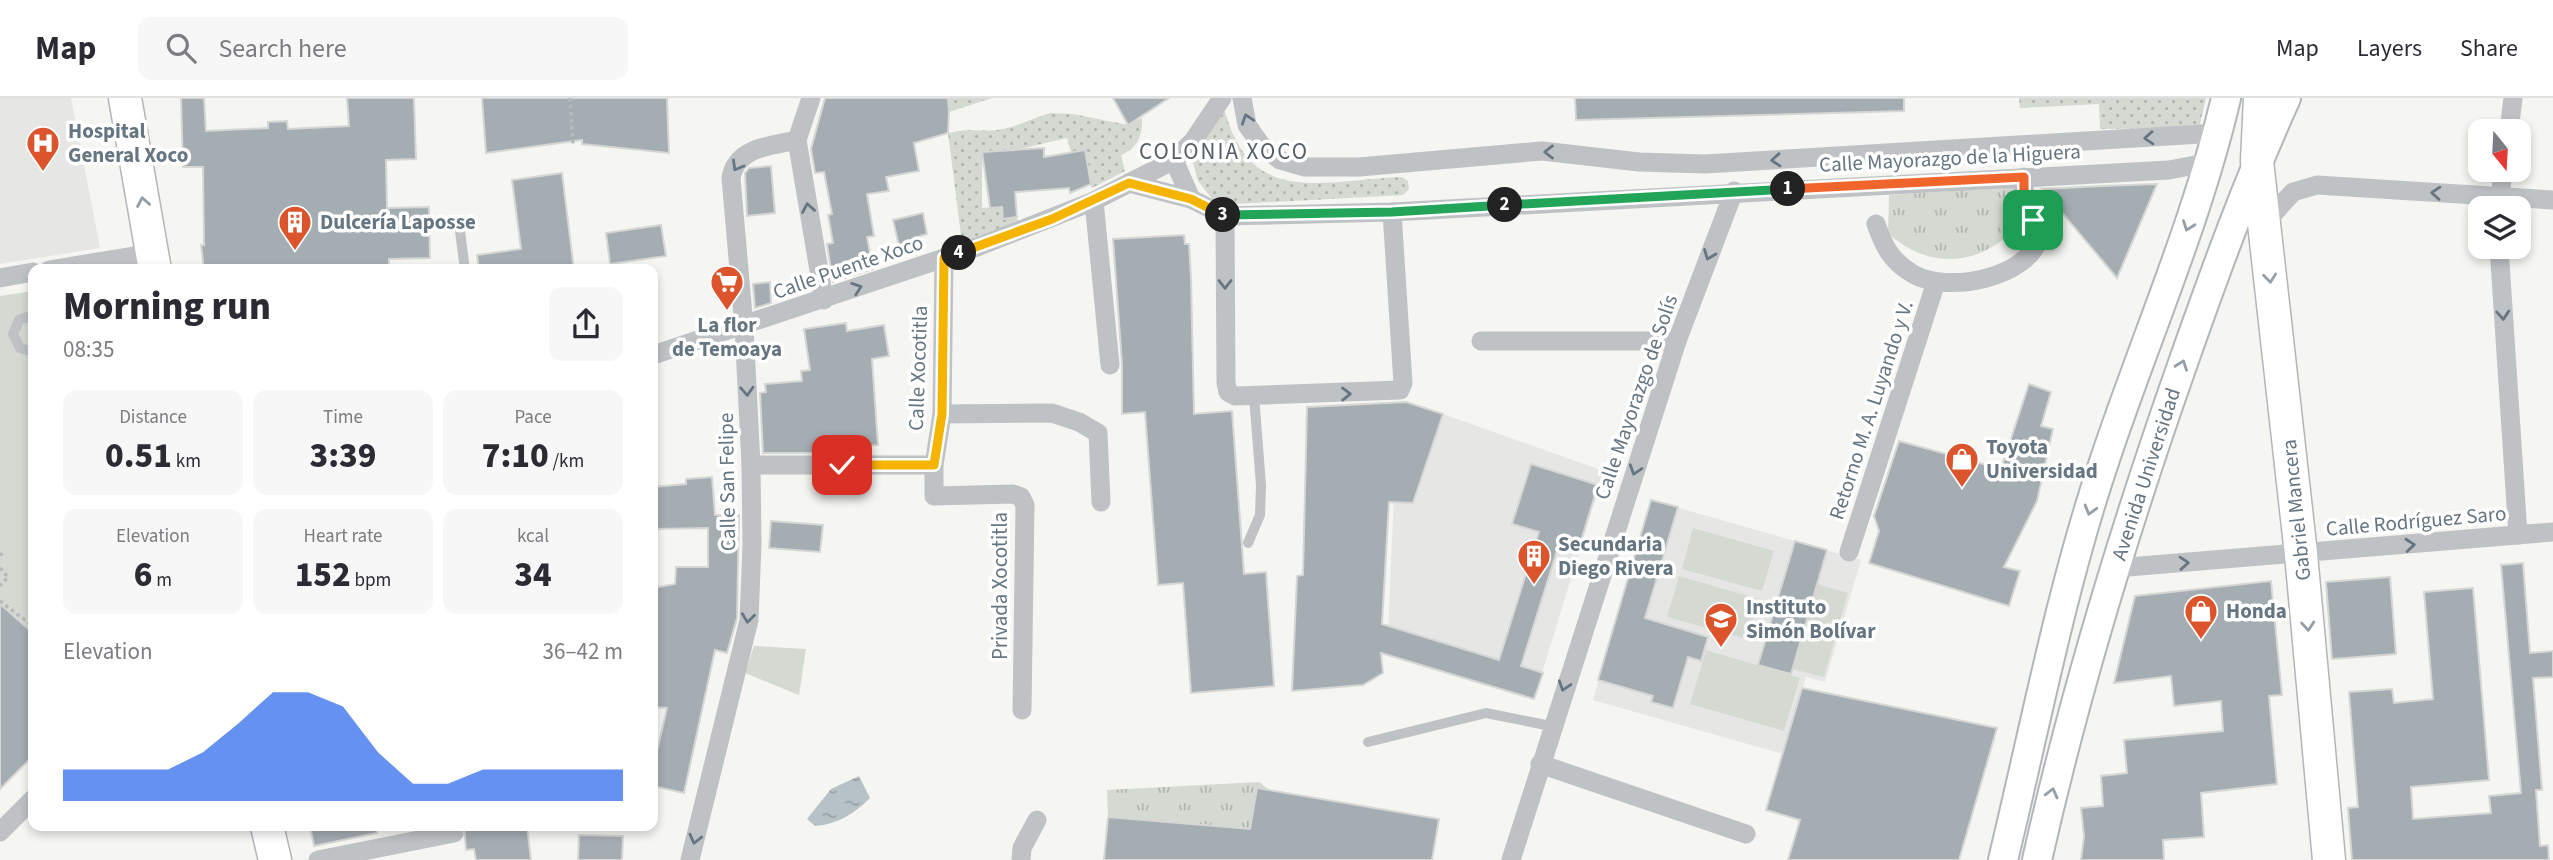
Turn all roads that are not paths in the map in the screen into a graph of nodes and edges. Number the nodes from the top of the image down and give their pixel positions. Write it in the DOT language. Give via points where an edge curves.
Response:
graph roads {
  1 [pos="125,98"];
  2 [pos="811,98"];
  3 [pos="1222,98"];
  4 [pos="1242,98"];
  5 [pos="2226,98"];
  6 [pos="2260,98"];
  7 [pos="2286,98"];
  8 [pos="2513,98"];
  9 [pos="2510,119"];
  10 [pos="2218,133"];
  11 [pos="797,140"];
  12 [pos="1174,160"];
  13 [pos="2257,161"];
  14 [pos="2211,162"];
  15 [pos="2024,177"];
  16 [pos="1129,183"];
  17 [pos="1734,191"];
  18 [pos="1191,199"];
  19 [pos="2468,200"];
  20 [pos="2553,200"];
  21 [pos="1094,201"];
  22 [pos="2531,201"];
  23 [pos="1392,212"];
  24 [pos="1225,216"];
  25 [pos="2233,222"];
  26 [pos="1876,224"];
  27 [pos="2264,224"];
  28 [pos="460,231"];
  29 [pos="944,258"];
  30 [pos="2500,259"];
  31 [pos="154,261"];
  32 [pos="119,264"];
  33 [pos="464,264"];
  34 [pos="28,273"];
  35 [pos="0,278"];
  36 [pos="1936,282"];
  37 [pos="824,300"];
  38 [pos="28,317"];
  39 [pos="744,327"];
  40 [pos="1481,341"];
  41 [pos="1677,341"];
  42 [pos="28,350"];
  43 [pos="658,353"];
  44 [pos="1110,365"];
  45 [pos="1254,396"];
  46 [pos="942,414"];
  47 [pos="751,465"];
  48 [pos="934,465"];
  49 [pos="1101,502"];
  50 [pos="2553,532"];
  51 [pos="2518,536"];
  52 [pos="1248,543"];
  53 [pos="1849,552"];
  54 [pos="2301,554"];
  55 [pos="2116,569"];
  56 [pos="1022,710"];
  57 [pos="1551,726"];
  58 [pos="1368,742"];
  59 [pos="1540,764"];
  60 [pos="28,804"];
  61 [pos="1037,820"];
  62 [pos="268,831"];
  63 [pos="0,832"];
  64 [pos="454,833"];
  65 [pos="1746,834"];
  66 [pos="275,860"];
  67 [pos="317,860"];
  68 [pos="690,860"];
  69 [pos="1021,860"];
  70 [pos="1511,860"];
  71 [pos="2003,860"];
  72 [pos="2037,860"];
  73 [pos="2329,860"];
  31 -- 1 [label="main road, one-way"];
  2 -- 11 [label="street"];
  3 -- 12 [label="street, Calle Puente Xoco"];
  10 -- 4 [label="street, one-way" via="1705,164 1542,151 1359,167 1304,167 1280,160 1261,145 1247,125"];
  5 -- 10 [label="main road, Avenida Universidad"];
  6 -- 13 [label="main road, Gabriel Mancera"];
  7 -- 13 [label="main road, Avenida Universidad"];
  8 -- 9 [label="street"];
  10 -- 14 [label="main road, Avenida Universidad"];
  37 -- 11 [label="street, one-way"];
  11 -- 39 [label="street, Calle San Felipe, one-way" via="746,153 733,170"];
  12 -- 16 [label="street, Calle Puente Xoco"];
  12 -- 18 [label="street"];
  13 -- 25 [label="main road, Avenida Universidad"];
  13 -- 27 [label="main road, Gabriel Mancera"];
  14 -- 15 [label="street, Calle Mayorazgo de la Higuera" via="2169,170"];
  14 -- 25 [label="main road"];
  14 -- 71 [label="main road, Avenida Universidad, one-way" via="2104,462"];
  15 -- 17 [label="street, Calle Mayorazgo de la Higuera"];
  15 -- 36 [label="street, Retorno M. A. Luyando y V." via="2024,209 2040,237 2032,253 2017,266 1989,278"];
  16 -- 18 [label="street, Calle Mayorazgo de la Higuera"];
  16 -- 21 [label="street, Calle Puente Xoco"];
  17 -- 23 [label="street, Calle Mayorazgo de la Higuera"];
  17 -- 41 [label="street, Calle Mayorazgo de Solís, one-way"];
  18 -- 24 [label="street, Calle Mayorazgo de la Higuera"];
  19 -- 27 [label="street, one-way" via="2317,185 2293,192"];
  20 -- 22 [label="street"];
  21 -- 29 [label="street, Calle Puente Xoco"];
  21 -- 44 [label="street"];
  23 -- 24 [label="street, Calle Mayorazgo de la Higuera"];
  45 -- 23 [label="street, one-way" via="1400,390"];
  24 -- 45 [label="street, one-way" via="1226,383 1235,396"];
  55 -- 25 [label="main road, Avenida Universidad, one-way" via="2140,484"];
  26 -- 36 [label="street, Retorno M. A. Luyando y V." via="1895,261"];
  27 -- 54 [label="main road, Gabriel Mancera, one-way"];
  28 -- 33 [label="lane"];
  37 -- 29 [label="street, Calle Puente Xoco, one-way"];
  29 -- 46 [label="street, Calle Xocotitla"];
  30 -- 51 [label="street, one-way"];
  31 -- 32 [label="street"];
  34 -- 35 [label="street"];
  36 -- 53 [label="street, Retorno M. A. Luyando y V."];
  37 -- 39 [label="street, Calle Puente Xoco"];
  38 -- 42 [label="lane" via="19,320 13,334 20,348"];
  39 -- 43 [label="street, Calle Puente Xoco"];
  39 -- 47 [label="street, Calle San Felipe, one-way"];
  40 -- 41 [label="street"];
  41 -- 57 [label="street, Calle Mayorazgo de Solís, one-way"];
  45 -- 52 [label="lane" via="1261,495 1260,515"];
  46 -- 48 [label="street, Calle Xocotitla"];
  46 -- 49 [label="street" via="1052,413 1079,422 1098,433"];
  47 -- 48 [label="street"];
  47 -- 68 [label="street, Calle San Felipe, one-way" via="749,621"];
  48 -- 56 [label="street, Privada Xocotitla" via="934,496 1013,494 1025,505"];
  50 -- 51 [label="street, Calle Rodríguez Saro"];
  54 -- 51 [label="street, Calle Rodríguez Saro, one-way"];
  55 -- 54 [label="street, Calle Rodríguez Saro, one-way"];
  54 -- 73 [label="main road, Gabriel Mancera, one-way"];
  72 -- 55 [label="main road, Avenida Universidad, one-way"];
  57 -- 58 [label="lane" via="1486,713"];
  57 -- 59 [label="street, Calle Mayorazgo de Solís"];
  59 -- 65 [label="street"];
  59 -- 70 [label="street, Calle Mayorazgo de Solís"];
  60 -- 63 [label="street"];
  61 -- 69 [label="street" via="1022,848"];
  62 -- 66 [label="main road"];
  64 -- 67 [label="street"];
}
